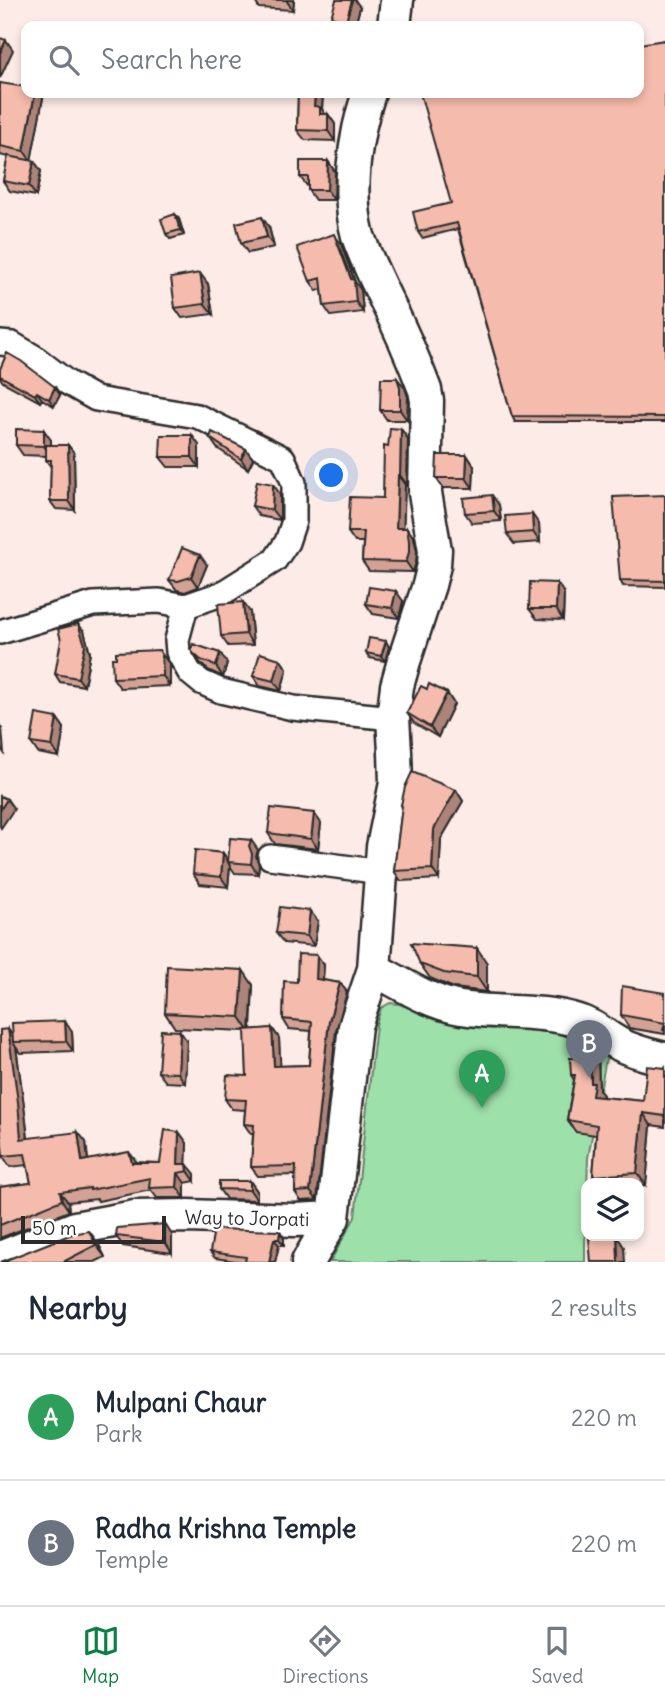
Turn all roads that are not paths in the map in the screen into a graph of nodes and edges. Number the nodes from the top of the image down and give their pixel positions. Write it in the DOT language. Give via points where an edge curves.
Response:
graph roads {
  1 [pos="397,0"];
  2 [pos="395,21"];
  3 [pos="367,98"];
  4 [pos="0,342"];
  5 [pos="186,606"];
  6 [pos="0,632"];
  7 [pos="393,718"];
  8 [pos="270,858"];
  9 [pos="381,872"];
  10 [pos="374,969"];
  11 [pos="665,1059"];
  12 [pos="333,1218"];
  13 [pos="0,1258"];
  14 [pos="308,1262"];
  1 -- 2 [label="street"];
  3 -- 7 [label="street" via="356,147 354,216 364,252 425,390 425,493 435,550 429,585 397,687"];
  4 -- 5 [label="street" via="34,357 96,399 197,416 283,458 294,483 294,521 287,542 275,560 221,594"];
  5 -- 6 [label="street" via="159,601 93,604"];
  5 -- 7 [label="street" via="178,652 201,682 292,708"];
  7 -- 9 [label="street" via="396,783"];
  8 -- 9 [label="street"];
  9 -- 10 [label="street"];
  10 -- 11 [label="street" via="426,997 460,1008 554,1014 581,1021 638,1053"];
  10 -- 12 [label="street" via="355,1026"];
  12 -- 13 [label="street, Way to Jorpati" via="135,1217 75,1228"];
  12 -- 14 [label="street"];
}
